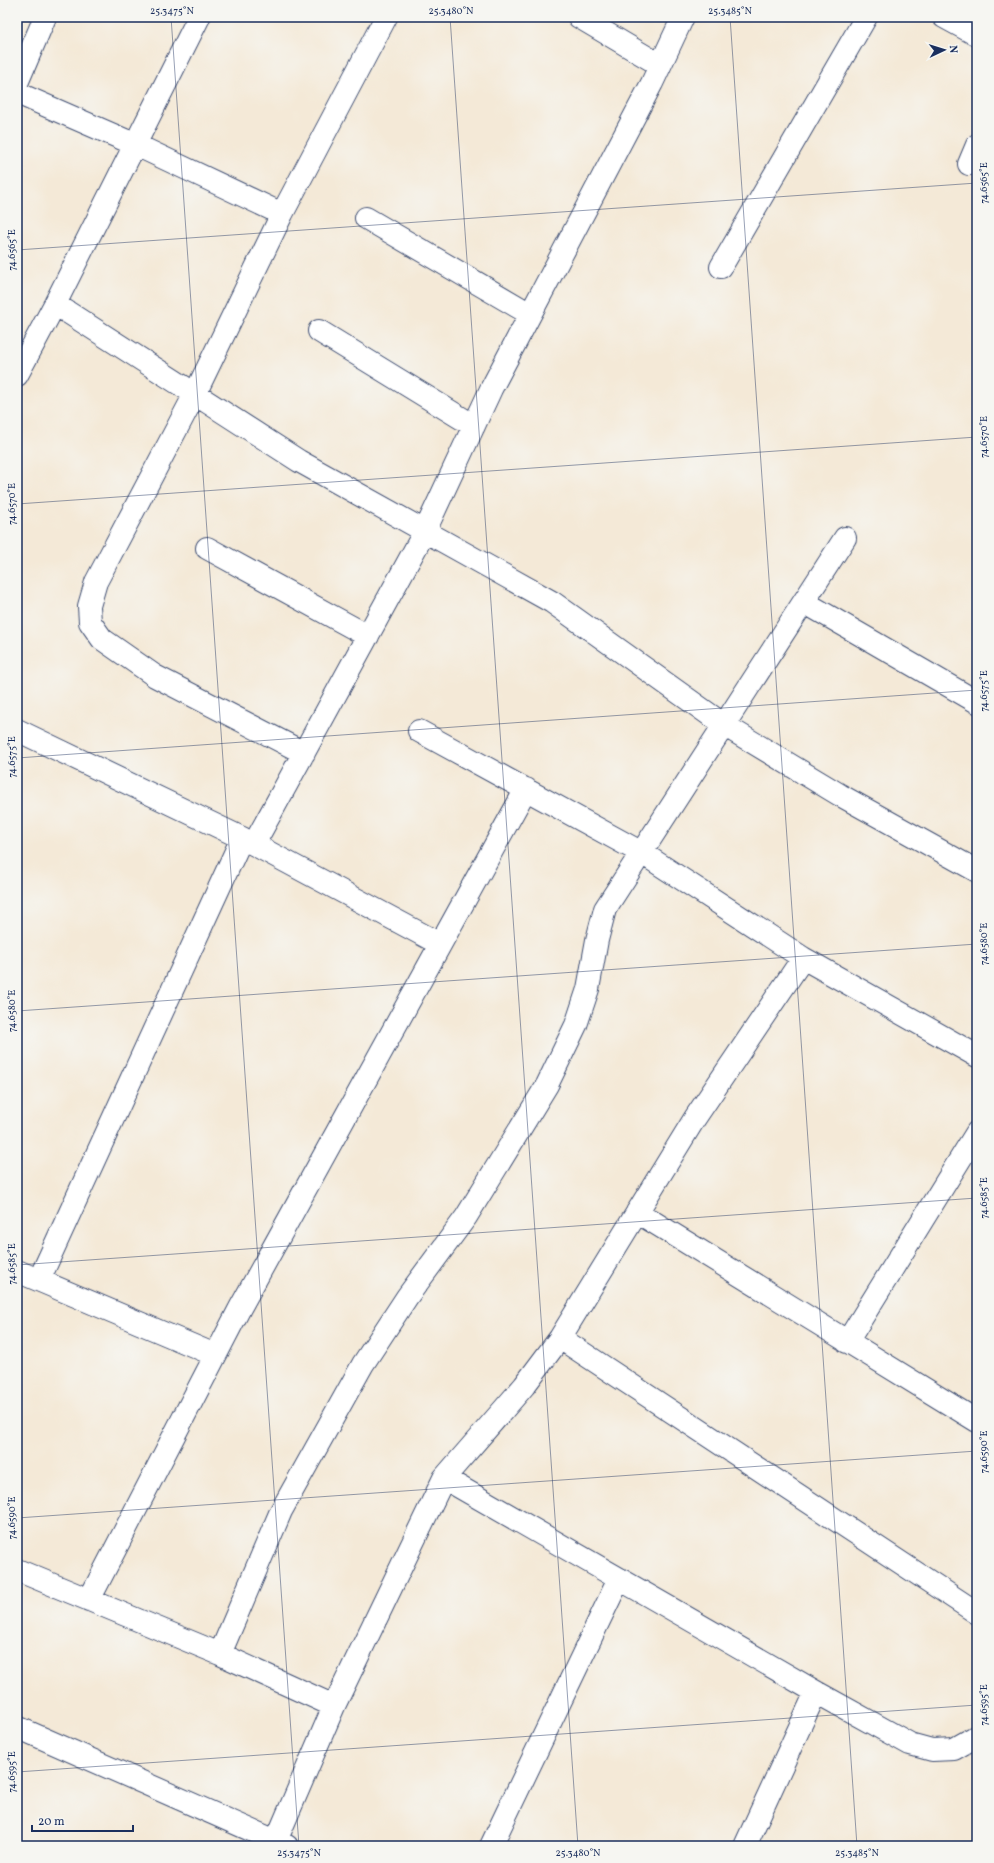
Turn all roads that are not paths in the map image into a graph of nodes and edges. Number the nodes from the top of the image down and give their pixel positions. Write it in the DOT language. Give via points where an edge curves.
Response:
graph roads {
  1 [pos="45,17"];
  2 [pos="199,17"];
  3 [pos="386,17"];
  4 [pos="579,17"];
  5 [pos="683,17"];
  6 [pos="866,17"];
  7 [pos="944,17"];
  8 [pos="977,34"];
  9 [pos="660,65"];
  10 [pos="17,83"];
  11 [pos="17,93"];
  12 [pos="134,144"];
  13 [pos="282,214"];
  14 [pos="366,218"];
  15 [pos="721,267"];
  16 [pos="55,304"];
  17 [pos="530,314"];
  18 [pos="319,330"];
  19 [pos="17,375"];
  20 [pos="195,394"];
  21 [pos="474,426"];
  22 [pos="425,531"];
  23 [pos="845,538"];
  24 [pos="207,548"];
  25 [pos="804,602"];
  26 [pos="368,636"];
  27 [pos="977,702"];
  28 [pos="724,725"];
  29 [pos="17,730"];
  30 [pos="419,732"];
  31 [pos="304,753"];
  32 [pos="526,789"];
  33 [pos="248,841"];
  34 [pos="642,853"];
  35 [pos="977,871"];
  36 [pos="440,944"];
  37 [pos="803,958"];
  38 [pos="977,1056"];
  39 [pos="977,1132"];
  40 [pos="637,1212"];
  41 [pos="17,1271"];
  42 [pos="38,1280"];
  43 [pos="560,1338"];
  44 [pos="847,1342"];
  45 [pos="215,1355"];
  46 [pos="977,1422"];
  47 [pos="444,1478"];
  48 [pos="17,1570"];
  49 [pos="619,1579"];
  50 [pos="89,1600"];
  51 [pos="977,1613"];
  52 [pos="220,1654"];
  53 [pos="816,1692"];
  54 [pos="334,1706"];
  55 [pos="17,1727"];
  56 [pos="977,1736"];
  57 [pos="281,1844"];
  58 [pos="491,1846"];
  59 [pos="745,1846"];
  1 -- 10 [label="street"];
  2 -- 12 [label="street"];
  3 -- 13 [label="street"];
  4 -- 9 [label="street"];
  5 -- 9 [label="street"];
  6 -- 15 [label="street"];
  7 -- 8 [label="street"];
  9 -- 17 [label="street"];
  11 -- 12 [label="street"];
  12 -- 13 [label="street"];
  12 -- 16 [label="street"];
  13 -- 20 [label="street"];
  14 -- 17 [label="street"];
  16 -- 19 [label="street"];
  16 -- 20 [label="street"];
  17 -- 21 [label="street"];
  18 -- 21 [label="street"];
  20 -- 22 [label="street" via="300,461"];
  20 -- 31 [label="street" via="96,582 88,606 90,622 102,640 155,676"];
  21 -- 22 [label="street"];
  22 -- 26 [label="street"];
  22 -- 28 [label="street" via="552,602"];
  23 -- 25 [label="street"];
  24 -- 26 [label="street"];
  25 -- 27 [label="street"];
  25 -- 28 [label="street"];
  26 -- 31 [label="street"];
  28 -- 34 [label="street"];
  28 -- 35 [label="street" via="840,795"];
  29 -- 33 [label="street"];
  30 -- 32 [label="street"];
  31 -- 33 [label="street"];
  32 -- 34 [label="street"];
  32 -- 36 [label="street"];
  33 -- 36 [label="street"];
  33 -- 42 [label="street"];
  34 -- 37 [label="street"];
  34 -- 52 [label="street" via="606,909 588,989 576,1025 547,1085 466,1217 406,1297 363,1364 281,1511"];
  36 -- 45 [label="street"];
  37 -- 38 [label="street"];
  37 -- 40 [label="street" via="695,1118"];
  39 -- 44 [label="street"];
  40 -- 43 [label="street"];
  40 -- 44 [label="street"];
  41 -- 42 [label="street"];
  42 -- 45 [label="street"];
  43 -- 47 [label="street" via="515,1396"];
  43 -- 51 [label="street"];
  44 -- 46 [label="street"];
  45 -- 50 [label="street"];
  47 -- 49 [label="street"];
  47 -- 54 [label="street"];
  48 -- 50 [label="street"];
  49 -- 53 [label="street"];
  49 -- 58 [label="street"];
  50 -- 52 [label="street"];
  52 -- 54 [label="street"];
  53 -- 56 [label="street" via="910,1744 932,1750 954,1749"];
  53 -- 59 [label="street"];
  54 -- 57 [label="street"];
  55 -- 57 [label="street"];
}
